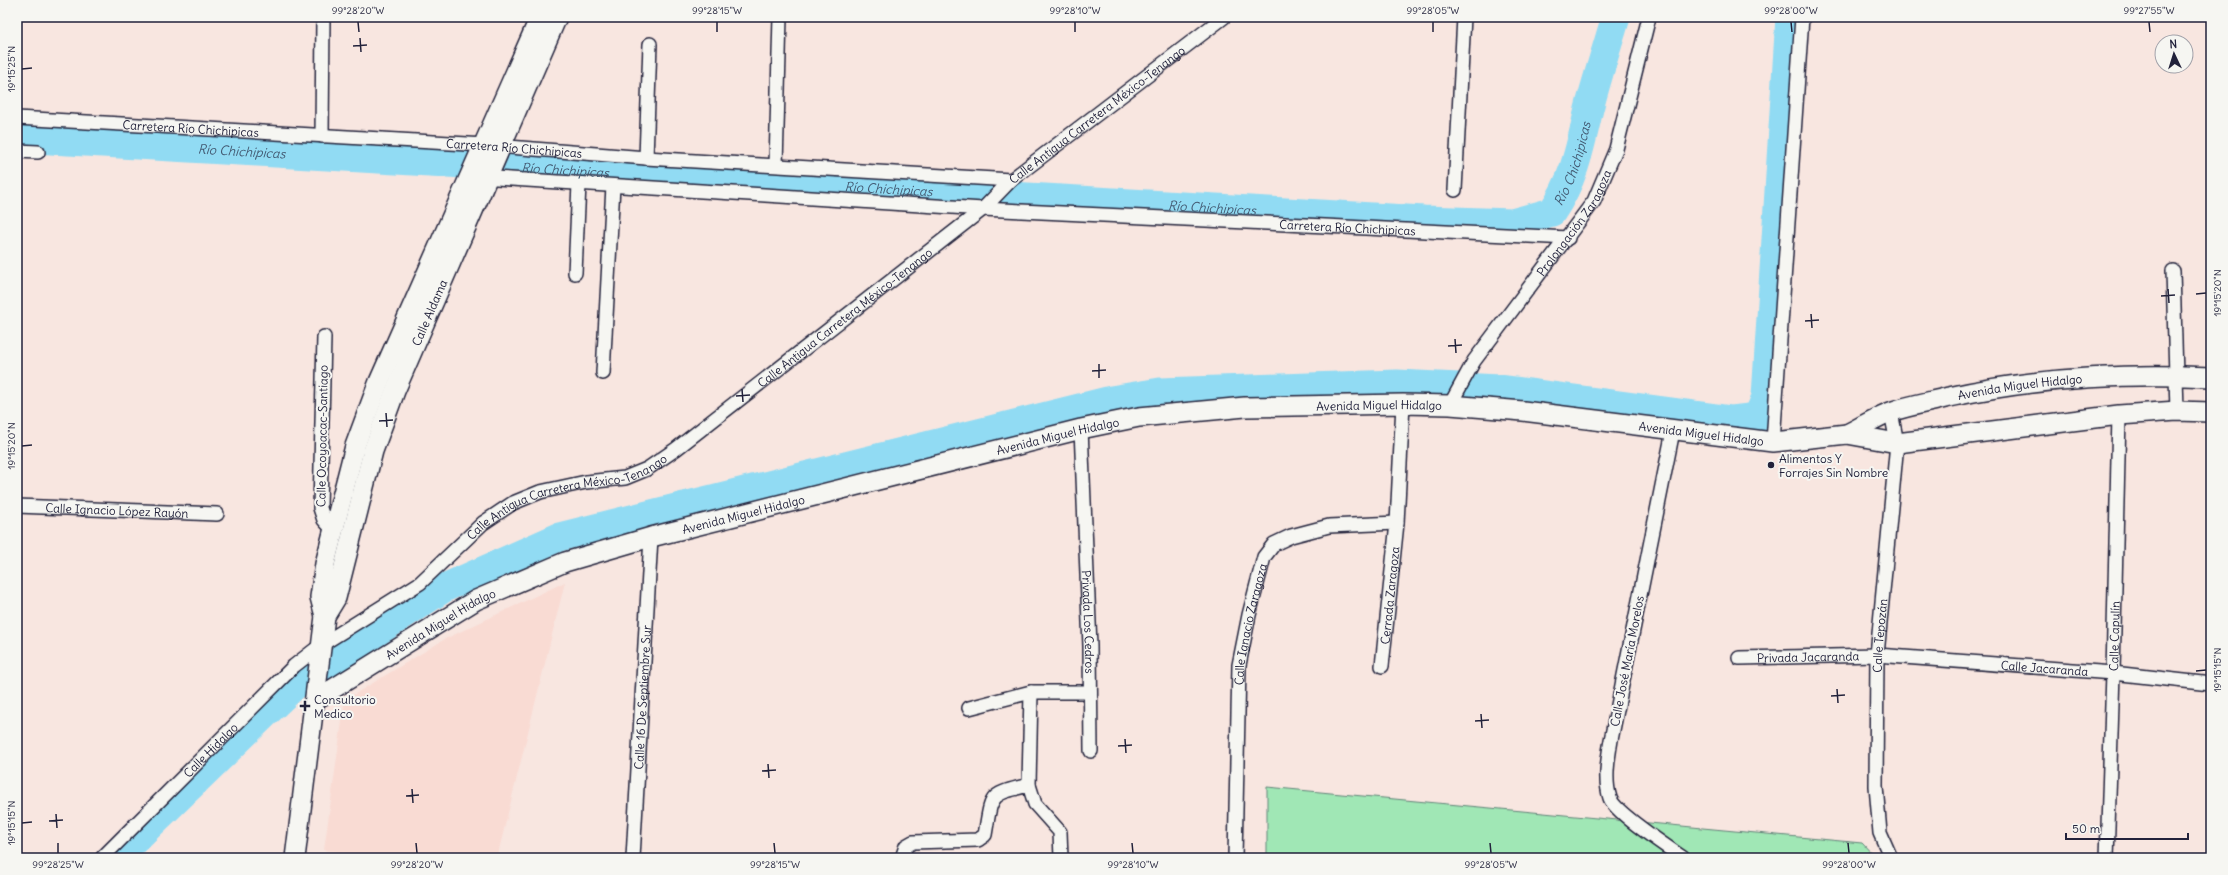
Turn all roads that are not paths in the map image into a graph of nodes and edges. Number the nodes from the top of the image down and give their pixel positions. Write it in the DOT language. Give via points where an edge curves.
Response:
graph roads {
  1 [pos="324,17"];
  2 [pos="540,17"];
  3 [pos="557,17"];
  4 [pos="780,17"];
  5 [pos="1224,17"];
  6 [pos="1464,17"];
  7 [pos="1649,17"];
  8 [pos="1802,17"];
  9 [pos="650,44"];
  10 [pos="17,118"];
  11 [pos="322,136"];
  12 [pos="494,146"];
  13 [pos="17,151"];
  14 [pos="38,152"];
  15 [pos="646,158"];
  16 [pos="776,165"];
  17 [pos="480,177"];
  18 [pos="579,184"];
  19 [pos="1007,184"];
  20 [pos="613,186"];
  21 [pos="1455,190"];
  22 [pos="984,208"];
  23 [pos="1568,238"];
  24 [pos="2173,271"];
  25 [pos="575,273"];
  26 [pos="324,337"];
  27 [pos="603,372"];
  28 [pos="2177,376"];
  29 [pos="2211,377"];
  30 [pos="1452,401"];
  31 [pos="1403,404"];
  32 [pos="2177,411"];
  33 [pos="1892,412"];
  34 [pos="2211,412"];
  35 [pos="2119,415"];
  36 [pos="1081,429"];
  37 [pos="1673,430"];
  38 [pos="1847,434"];
  39 [pos="1773,442"];
  40 [pos="1897,442"];
  41 [pos="17,506"];
  42 [pos="217,514"];
  43 [pos="1397,523"];
  44 [pos="333,530"];
  45 [pos="650,537"];
  46 [pos="326,616"];
  47 [pos="320,654"];
  48 [pos="1877,655"];
  49 [pos="1739,658"];
  50 [pos="1382,666"];
  51 [pos="2114,673"];
  52 [pos="2211,684"];
  53 [pos="316,691"];
  54 [pos="1031,692"];
  55 [pos="1090,692"];
  56 [pos="969,708"];
  57 [pos="1091,751"];
  58 [pos="1029,785"];
  59 [pos="102,858"];
  60 [pos="296,858"];
  61 [pos="633,858"];
  62 [pos="902,858"];
  63 [pos="1062,858"];
  64 [pos="1235,858"];
  65 [pos="1683,858"];
  66 [pos="1891,858"];
  67 [pos="2107,858"];
  1 -- 11 [label="street"];
  2 -- 12 [label="street, Calle Aldama"];
  3 -- 12 [label="street, Calle Aldama"];
  4 -- 16 [label="street"];
  5 -- 19 [label="street, Calle Antigua Carretera México-Tenango"];
  6 -- 21 [label="street"];
  7 -- 23 [label="street, Prolongación Zaragoza" via="1616,149 1594,202"];
  8 -- 39 [label="street"];
  9 -- 15 [label="street"];
  10 -- 11 [label="street, Carretera Río Chichipicas"];
  11 -- 12 [label="street, Carretera Río Chichipicas"];
  12 -- 15 [label="street, Carretera Río Chichipicas"];
  12 -- 17 [label="street, Calle Aldama"];
  13 -- 14 [label="street"];
  15 -- 16 [label="street, Carretera Río Chichipicas"];
  16 -- 19 [label="street, Carretera Río Chichipicas"];
  17 -- 18 [label="street, Carretera Río Chichipicas"];
  17 -- 44 [label="street, Calle Aldama" via="378,384 355,446"];
  17 -- 46 [label="street, Calle Aldama" via="373,451 336,598"];
  18 -- 20 [label="street, Carretera Río Chichipicas"];
  18 -- 25 [label="street"];
  19 -- 22 [label="street, Calle Antigua Carretera México-Tenango"];
  20 -- 22 [label="street, Carretera Río Chichipicas"];
  20 -- 27 [label="street"];
  22 -- 23 [label="street, Carretera Río Chichipicas"];
  22 -- 47 [label="street, Calle Antigua Carretera México-Tenango" via="647,469 625,478 586,482 540,492 513,503 483,523 420,583"];
  23 -- 30 [label="street, Prolongación Zaragoza" via="1474,360"];
  24 -- 28 [label="street"];
  26 -- 44 [label="street, Calle Ocoyoacac-Santiago" via="320,508 324,520"];
  28 -- 29 [label="street, Avenida Miguel Hidalgo"];
  28 -- 32 [label="street"];
  28 -- 33 [label="street, Avenida Miguel Hidalgo" via="2042,381 1971,392"];
  30 -- 31 [label="street, Avenida Miguel Hidalgo"];
  30 -- 37 [label="street, Avenida Miguel Hidalgo"];
  31 -- 36 [label="street, Avenida Miguel Hidalgo" via="1245,407 1140,417"];
  31 -- 43 [label="street"];
  32 -- 34 [label="street, Avenida Miguel Hidalgo"];
  32 -- 35 [label="street, Avenida Miguel Hidalgo"];
  33 -- 38 [label="street, Avenida Miguel Hidalgo"];
  33 -- 40 [label="street, Calle Tepozán"];
  35 -- 40 [label="street, Avenida Miguel Hidalgo"];
  35 -- 51 [label="street, Calle Capulín"];
  36 -- 45 [label="street, Avenida Miguel Hidalgo"];
  36 -- 55 [label="street, Privada Los Cedros"];
  37 -- 39 [label="street, Avenida Miguel Hidalgo"];
  37 -- 65 [label="street, Calle José María Morelos" via="1611,740 1608,783 1610,800 1622,813"];
  38 -- 39 [label="street, Avenida Miguel Hidalgo"];
  38 -- 40 [label="street, Avenida Miguel Hidalgo"];
  40 -- 48 [label="street, Calle Tepozán"];
  41 -- 42 [label="street, Calle Ignacio López Rayón"];
  43 -- 50 [label="street, Cerrada Zaragoza"];
  43 -- 64 [label="street, Calle Ignacio Zaragoza" via="1329,526 1291,536 1274,544 1264,557 1239,665"];
  44 -- 46 [label="street, Calle Aldama" via="320,597"];
  45 -- 53 [label="street, Avenida Miguel Hidalgo" via="565,562 476,600"];
  45 -- 61 [label="street, Calle 16 De Septiembre Sur"];
  46 -- 47 [label="street, Calle Aldama"];
  47 -- 53 [label="street, Calle Aldama"];
  47 -- 59 [label="street, Calle Hidalgo" via="284,676"];
  48 -- 49 [label="street, Privada Jacaranda"];
  48 -- 51 [label="street, Calle Jacaranda"];
  48 -- 66 [label="street, Calle Tepozán" via="1876,786 1880,833"];
  51 -- 52 [label="street, Calle Jacaranda"];
  51 -- 67 [label="street, Calle Capulín"];
  53 -- 60 [label="street, Calle Aldama"];
  54 -- 55 [label="street, Privada Los Cedros"];
  54 -- 56 [label="street, Privada Los Cedros"];
  54 -- 58 [label="street"];
  55 -- 57 [label="street"];
  58 -- 62 [label="street" via="999,792 994,797 985,835 978,840 913,842 906,846"];
  58 -- 63 [label="street" via="1035,804 1060,832"];
}
